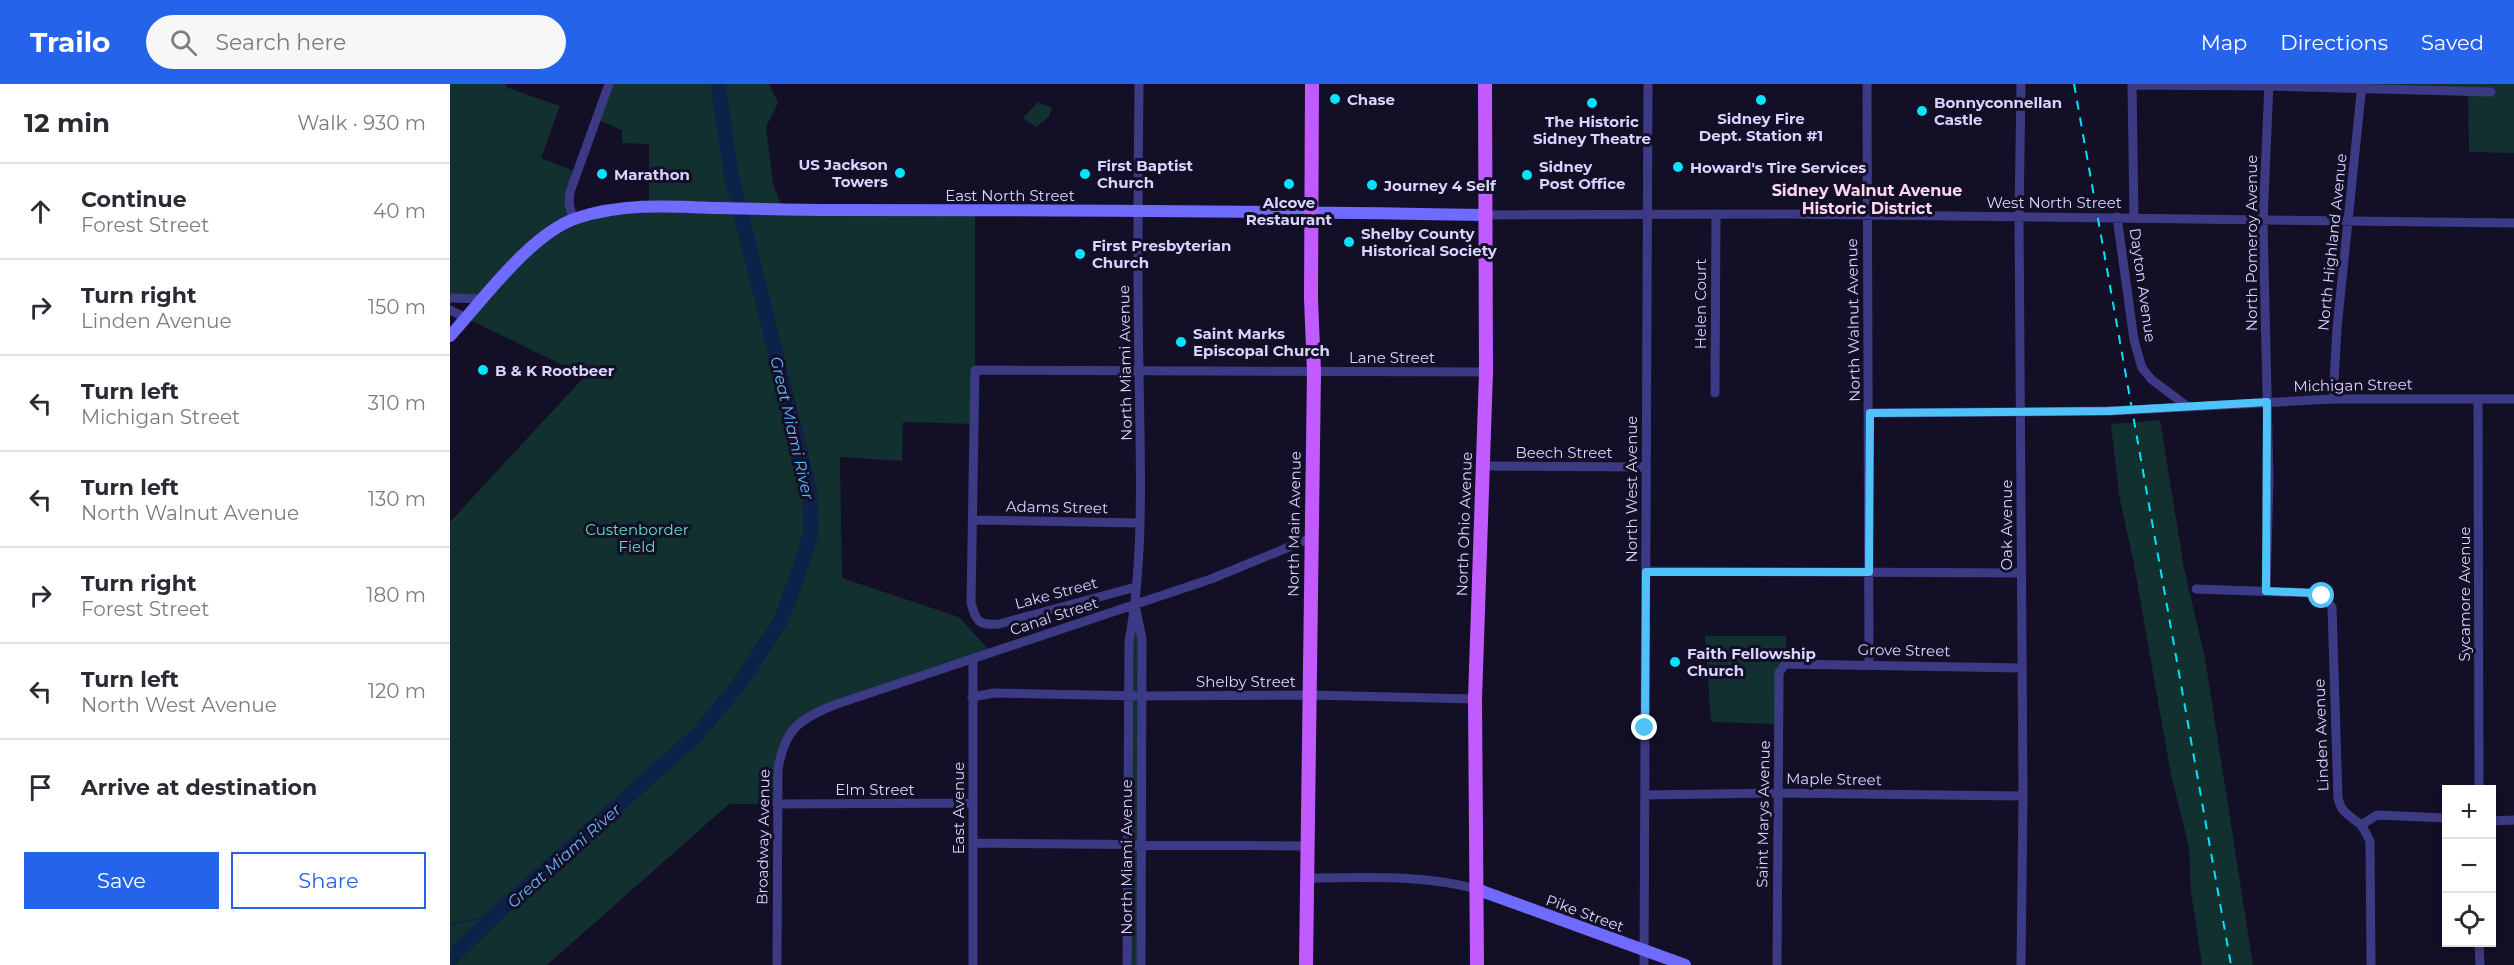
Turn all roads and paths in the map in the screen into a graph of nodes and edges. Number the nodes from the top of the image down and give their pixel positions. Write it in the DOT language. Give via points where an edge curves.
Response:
graph roads {
  1 [pos="609,84"];
  2 [pos="1138,84"];
  3 [pos="1312,84"];
  4 [pos="1485,84"];
  5 [pos="1648,84"];
  6 [pos="1867,84"];
  7 [pos="2021,84"];
  8 [pos="2132,84"];
  9 [pos="2269,85"];
  10 [pos="2362,86"];
  11 [pos="2491,92"];
  12 [pos="1138,210"];
  13 [pos="1311,211"];
  14 [pos="1647,214"];
  15 [pos="1716,214"];
  16 [pos="1485,215"];
  17 [pos="1867,215"];
  18 [pos="2019,217"];
  19 [pos="2117,217"];
  20 [pos="2134,218"];
  21 [pos="573,219"];
  22 [pos="2264,221"];
  23 [pos="2347,222"];
  24 [pos="2514,223"];
  25 [pos="450,298"];
  26 [pos="484,299"];
  27 [pos="450,310"];
  28 [pos="466,318"];
  29 [pos="450,336"];
  30 [pos="1138,370"];
  31 [pos="1314,372"];
  32 [pos="1486,372"];
  33 [pos="1715,393"];
  34 [pos="2332,399"];
  35 [pos="2478,399"];
  36 [pos="2514,399"];
  37 [pos="2267,402"];
  38 [pos="2188,406"];
  39 [pos="2020,412"];
  40 [pos="1870,413"];
  41 [pos="1482,466"];
  42 [pos="1645,467"];
  43 [pos="974,520"];
  44 [pos="1139,523"];
  45 [pos="1311,538"];
  46 [pos="1646,572"];
  47 [pos="1869,572"];
  48 [pos="2021,573"];
  49 [pos="1136,587"];
  50 [pos="2196,589"];
  51 [pos="2266,591"];
  52 [pos="1135,605"];
  53 [pos="973,658"];
  54 [pos="1785,664"];
  55 [pos="1869,664"];
  56 [pos="2022,668"];
  57 [pos="1310,695"];
  58 [pos="1128,696"];
  59 [pos="1141,696"];
  60 [pos="972,697"];
  61 [pos="1475,699"];
  62 [pos="805,717"];
  63 [pos="2479,785"];
  64 [pos="1778,793"];
  65 [pos="1645,795"];
  66 [pos="2023,796"];
  67 [pos="777,804"];
  68 [pos="973,804"];
  69 [pos="2442,818"];
  70 [pos="2496,820"];
  71 [pos="2514,820"];
  72 [pos="2361,825"];
  73 [pos="973,843"];
  74 [pos="1128,846"];
  75 [pos="1142,846"];
  76 [pos="1307,846"];
  77 [pos="1308,878"];
  78 [pos="1476,889"];
  79 [pos="2480,947"];
  80 [pos="1644,950"];
  81 [pos="777,965"];
  82 [pos="973,965"];
  83 [pos="1127,965"];
  84 [pos="1141,965"];
  85 [pos="1306,965"];
  86 [pos="1476,965"];
  87 [pos="1644,965"];
  88 [pos="1685,965"];
  89 [pos="1777,965"];
  90 [pos="2021,965"];
  91 [pos="2371,965"];
  92 [pos="2480,965"];
  1 -- 21 [label="street" via="570,192"];
  2 -- 12 [label="street, North Miami Avenue"];
  3 -- 13 [label="main road, North Main Avenue"];
  4 -- 16 [label="main road, North Ohio Avenue"];
  5 -- 14 [label="street, North West Avenue"];
  6 -- 17 [label="street, North Walnut Avenue"];
  7 -- 18 [label="street, Oak Avenue"];
  8 -- 9 [label="street"];
  8 -- 20 [label="street"];
  9 -- 10 [label="street"];
  9 -- 22 [label="street, North Pomeroy Avenue"];
  10 -- 11 [label="street"];
  10 -- 23 [label="street, North Highland Avenue"];
  12 -- 13 [label="main road, East North Street"];
  12 -- 21 [label="main road, East North Street" via="650,206 615,208"];
  12 -- 30 [label="street, North Miami Avenue"];
  13 -- 16 [label="main road, East North Street"];
  13 -- 31 [label="main road, North Main Avenue"];
  14 -- 15 [label="street, West North Street"];
  14 -- 16 [label="street, West North Street"];
  14 -- 42 [label="street, North West Avenue"];
  15 -- 17 [label="street, West North Street"];
  15 -- 33 [label="street, Helen Court"];
  16 -- 32 [label="main road, North Ohio Avenue"];
  17 -- 18 [label="street, West North Street"];
  17 -- 40 [label="street, North Walnut Avenue"];
  18 -- 19 [label="street, West North Street"];
  18 -- 39 [label="street, Oak Avenue"];
  19 -- 20 [label="street, West North Street"];
  19 -- 38 [label="street, Dayton Avenue" via="2134,340 2142,368"];
  20 -- 22 [label="street, West North Street"];
  21 -- 26 [label="main road, East North Street" via="523,255"];
  22 -- 23 [label="street, West North Street"];
  22 -- 37 [label="street, North Pomeroy Avenue"];
  23 -- 24 [label="street, West North Street"];
  23 -- 34 [label="street, North Highland Avenue"];
  25 -- 26 [label="street"];
  26 -- 28 [label="main road, East North Street"];
  27 -- 28 [label="street"];
  28 -- 29 [label="main road, East North Street"];
  30 -- 31 [label="street, Lane Street"];
  30 -- 43 [label="street, Lane Street" via="975,370"];
  30 -- 44 [label="street, North Miami Avenue"];
  31 -- 32 [label="street, Lane Street"];
  31 -- 45 [label="main road, North Main Avenue"];
  32 -- 41 [label="main road, North Ohio Avenue"];
  34 -- 35 [label="street, Michigan Street"];
  34 -- 37 [label="street, Michigan Street"];
  35 -- 36 [label="street, Michigan Street"];
  35 -- 63 [label="street, Sycamore Avenue"];
  37 -- 38 [label="street, Michigan Street"];
  37 -- 51 [label="street"];
  38 -- 39 [label="street, Michigan Street, bridge"];
  39 -- 40 [label="street, Michigan Street"];
  39 -- 48 [label="street, Oak Avenue"];
  40 -- 47 [label="street, North Walnut Avenue"];
  41 -- 42 [label="street, Beech Street"];
  41 -- 61 [label="main road, North Ohio Avenue"];
  42 -- 46 [label="street, North West Avenue"];
  43 -- 44 [label="street, Adams Street"];
  43 -- 49 [label="street, Lake Street" via="971,603 976,619 984,625"];
  44 -- 49 [label="street, North Miami Avenue"];
  45 -- 52 [label="street, Canal Street"];
  45 -- 57 [label="main road, North Main Avenue"];
  46 -- 47 [label="street"];
  46 -- 65 [label="street, North West Avenue"];
  47 -- 48 [label="street"];
  47 -- 55 [label="street, North Walnut Avenue"];
  48 -- 56 [label="street, Oak Avenue"];
  49 -- 52 [label="street, North Miami Avenue"];
  50 -- 51 [label="street"];
  51 -- 72 [label="street, Linden Avenue" via="2312,593 2332,607 2338,798 2347,816"];
  52 -- 53 [label="street, Canal Street"];
  52 -- 58 [label="street, North Miami Avenue" via="1129,642"];
  52 -- 59 [label="street, North Miami Avenue" via="1142,639"];
  53 -- 60 [label="street, East Avenue"];
  53 -- 62 [label="street, Canal Street"];
  54 -- 55 [label="street, Grove Street"];
  54 -- 64 [label="street, Saint Marys Avenue" via="1779,672"];
  55 -- 56 [label="street, Grove Street"];
  56 -- 66 [label="street, Oak Avenue"];
  57 -- 59 [label="street, Shelby Street"];
  57 -- 61 [label="street, Shelby Street"];
  57 -- 76 [label="main road, North Main Avenue"];
  58 -- 59 [label="street, Shelby Street"];
  58 -- 60 [label="street, Shelby Street" via="994,693"];
  58 -- 74 [label="street, North Miami Avenue"];
  59 -- 75 [label="street, North Miami Avenue"];
  60 -- 68 [label="street, East Avenue"];
  61 -- 78 [label="main road, North Ohio Avenue"];
  62 -- 67 [label="street, Broadway Avenue" via="781,750"];
  64 -- 65 [label="street, Maple Street"];
  64 -- 66 [label="street, Maple Street"];
  64 -- 89 [label="street, Saint Marys Avenue"];
  65 -- 80 [label="street, North West Avenue"];
  66 -- 90 [label="street, Oak Avenue"];
  67 -- 68 [label="street, Elm Street"];
  67 -- 81 [label="street, Broadway Avenue"];
  68 -- 73 [label="street, East Avenue"];
  69 -- 72 [label="street" via="2377,815"];
  70 -- 71 [label="street"];
  72 -- 91 [label="street, Linden Avenue" via="2370,841"];
  73 -- 74 [label="street"];
  73 -- 82 [label="street, East Avenue"];
  74 -- 75 [label="street"];
  74 -- 83 [label="street, North Miami Avenue"];
  75 -- 76 [label="street"];
  75 -- 84 [label="street, North Miami Avenue"];
  76 -- 77 [label="main road, North Main Avenue"];
  77 -- 78 [label="street" via="1428,880"];
  77 -- 85 [label="main road, North Main Avenue"];
  78 -- 80 [label="main road, Pike Street"];
  78 -- 86 [label="main road, North Ohio Avenue"];
  79 -- 92 [label="street"];
  80 -- 87 [label="street, North West Avenue"];
  80 -- 88 [label="main road, Pike Street"];
}
